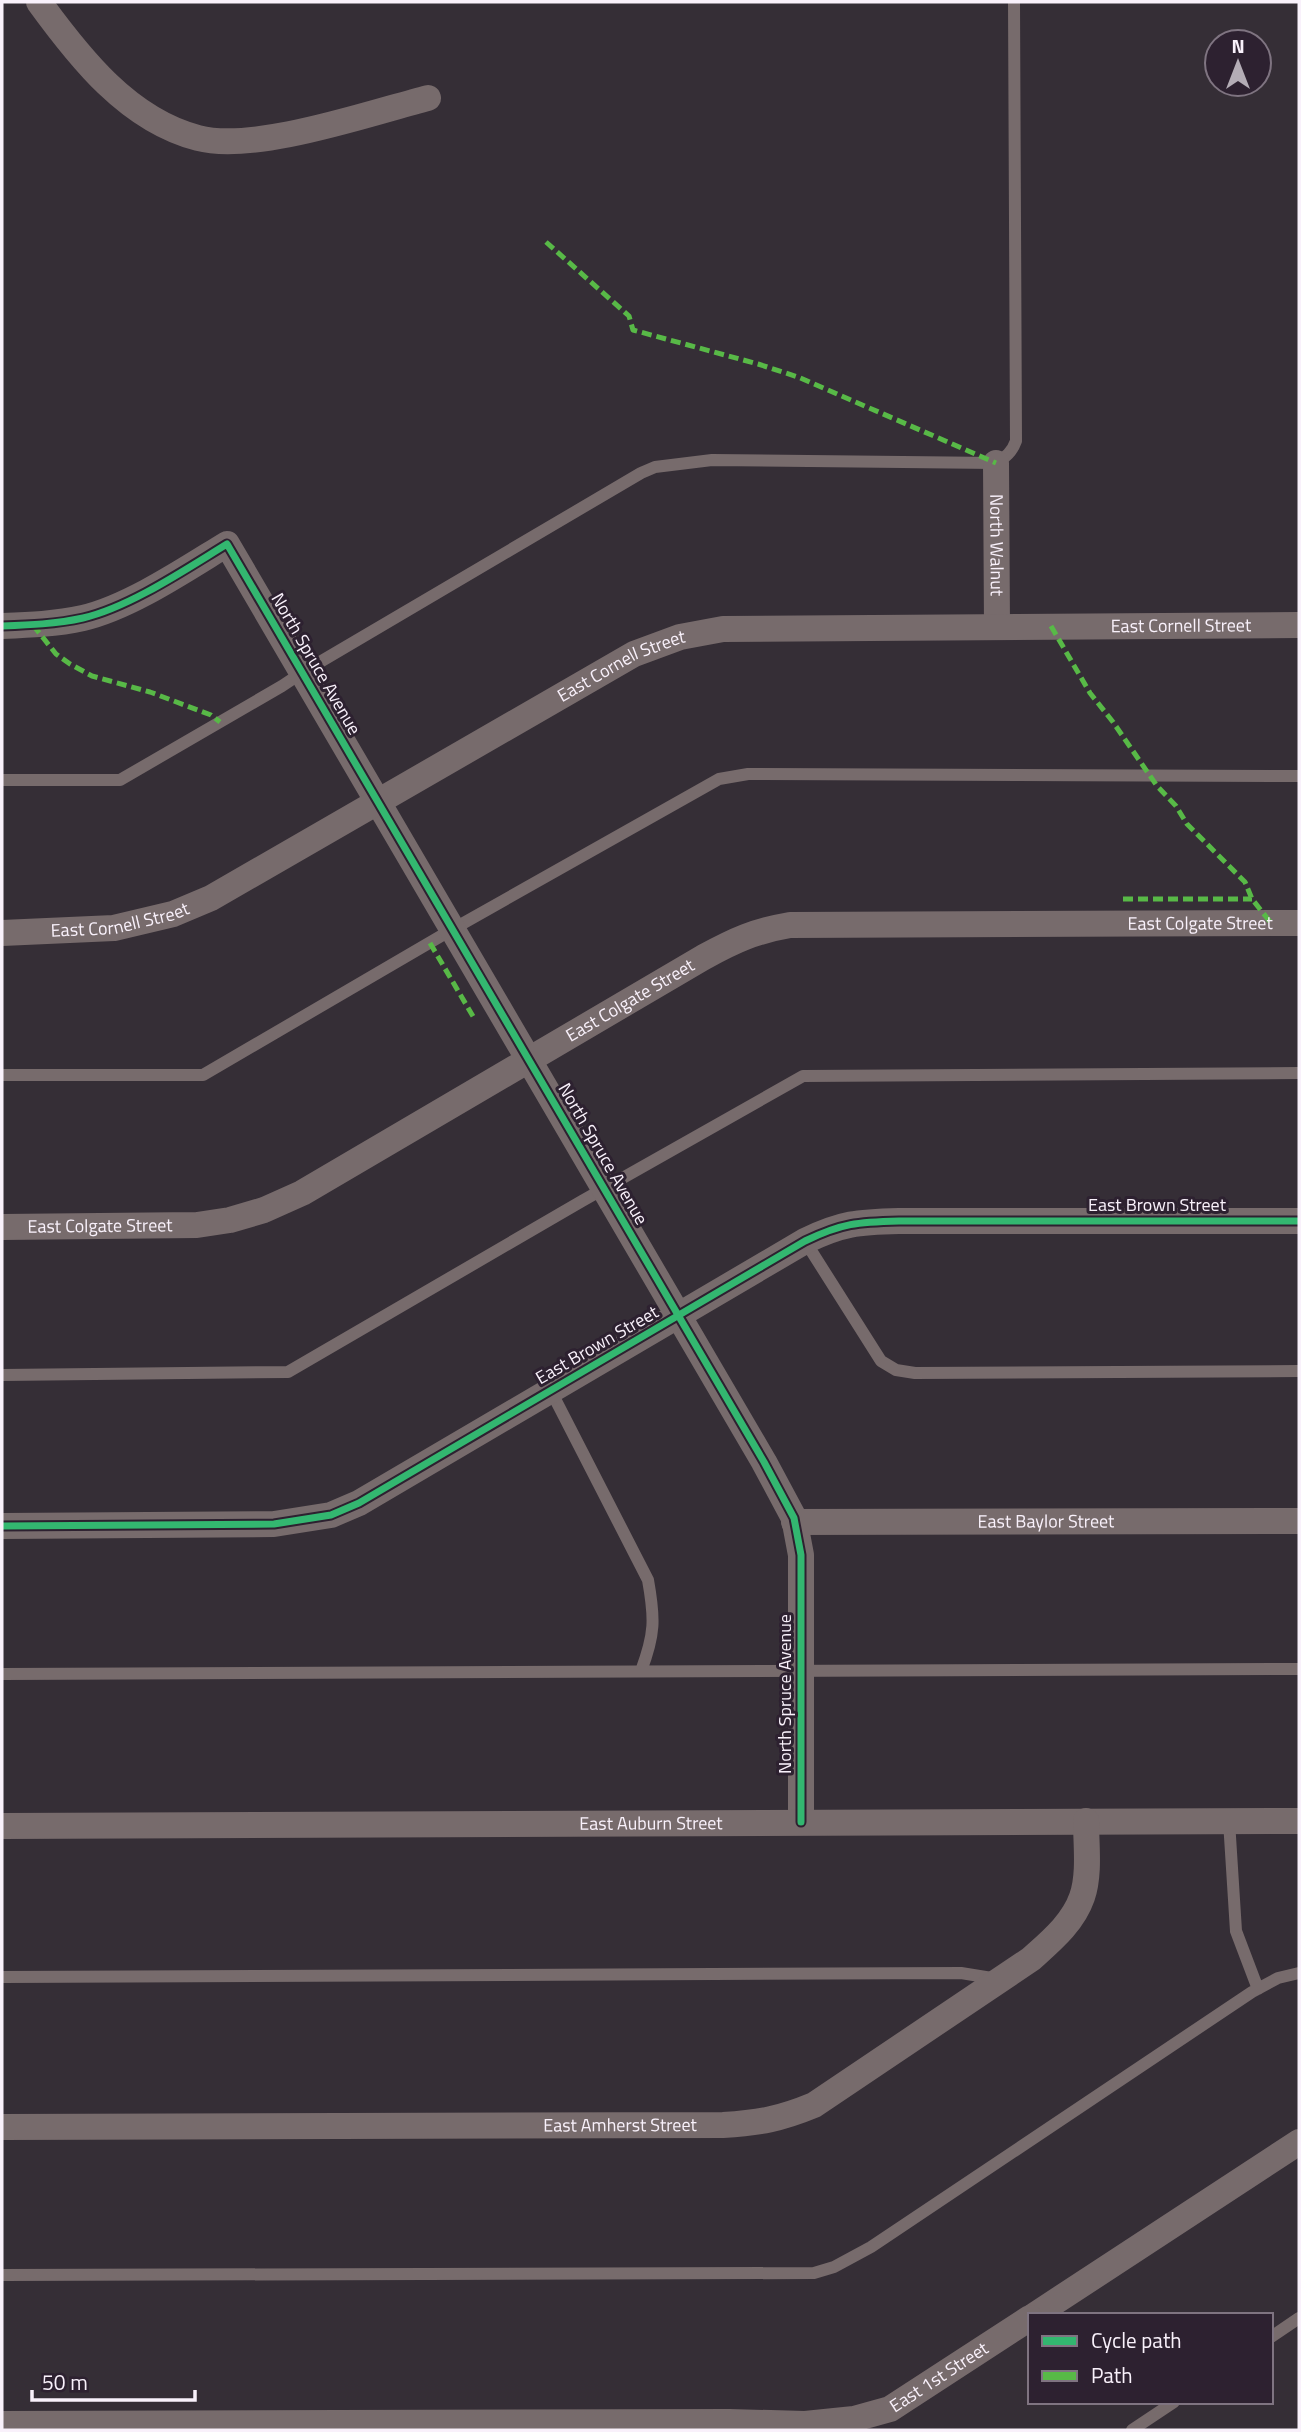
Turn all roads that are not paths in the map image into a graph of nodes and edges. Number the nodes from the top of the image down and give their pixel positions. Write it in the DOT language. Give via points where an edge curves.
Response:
graph roads {
  1 [pos="39,2"];
  2 [pos="1014,2"];
  3 [pos="428,98"];
  4 [pos="996,463"];
  5 [pos="1299,625"];
  6 [pos="2,626"];
  7 [pos="998,626"];
  8 [pos="303,672"];
  9 [pos="1299,776"];
  10 [pos="2,780"];
  11 [pos="379,802"];
  12 [pos="1299,923"];
  13 [pos="453,929"];
  14 [pos="2,933"];
  15 [pos="529,1059"];
  16 [pos="1299,1073"];
  17 [pos="2,1075"];
  18 [pos="604,1188"];
  19 [pos="1299,1221"];
  20 [pos="2,1227"];
  21 [pos="805,1241"];
  22 [pos="679,1316"];
  23 [pos="1299,1371"];
  24 [pos="2,1375"];
  25 [pos="551,1391"];
  26 [pos="1299,1521"];
  27 [pos="794,1522"];
  28 [pos="2,1526"];
  29 [pos="1299,1669"];
  30 [pos="640,1671"];
  31 [pos="801,1671"];
  32 [pos="2,1674"];
  33 [pos="1086,1821"];
  34 [pos="1229,1821"];
  35 [pos="1299,1821"];
  36 [pos="801,1822"];
  37 [pos="2,1826"];
  38 [pos="1299,1973"];
  39 [pos="2,1977"];
  40 [pos="1002,1979"];
  41 [pos="1258,1989"];
  42 [pos="2,2127"];
  43 [pos="1299,2142"];
  44 [pos="2,2275"];
  45 [pos="1038,2313"];
  46 [pos="1299,2318"];
  47 [pos="1028,2319"];
  48 [pos="1273,2336"];
  49 [pos="1171,2404"];
  50 [pos="2,2424"];
  51 [pos="1132,2430"];
  1 -- 3 [label="street" via="100,77 159,122 198,138 226,142 265,139"];
  2 -- 4 [label="lane" via="1016,441 1013,450"];
  4 -- 7 [label="street, North Walnut"];
  4 -- 8 [label="lane" via="712,460 655,467"];
  5 -- 7 [label="street, East Cornell Street"];
  6 -- 8 [label="street, North Spruce Avenue" via="85,618 123,603 227,544"];
  7 -- 11 [label="street, East Cornell Street" via="723,629 680,637 634,654"];
  8 -- 10 [label="lane" via="120,779"];
  8 -- 11 [label="street, North Spruce Avenue"];
  9 -- 13 [label="lane" via="748,774 719,779"];
  11 -- 13 [label="street, North Spruce Avenue"];
  11 -- 14 [label="street, East Cornell Street" via="211,898 173,914 114,928"];
  12 -- 15 [label="street, East Colgate Street" via="769,928 705,957"];
  13 -- 15 [label="street, North Spruce Avenue"];
  13 -- 17 [label="lane" via="204,1074"];
  15 -- 18 [label="street, North Spruce Avenue"];
  15 -- 20 [label="street, East Colgate Street" via="302,1193 264,1210 197,1225"];
  16 -- 18 [label="lane" via="803,1076"];
  18 -- 22 [label="street, North Spruce Avenue"];
  18 -- 24 [label="lane" via="288,1372"];
  19 -- 21 [label="street, East Brown Street" via="858,1222"];
  21 -- 22 [label="street, East Brown Street"];
  21 -- 23 [label="lane" via="881,1361 896,1370"];
  22 -- 25 [label="street, East Brown Street"];
  22 -- 27 [label="street, North Spruce Avenue"];
  25 -- 28 [label="street, East Brown Street" via="331,1516 274,1524"];
  25 -- 30 [label="lane" via="648,1580 654,1628"];
  26 -- 27 [label="street, East Baylor Street"];
  27 -- 31 [label="street, North Spruce Avenue" via="801,1555"];
  29 -- 31 [label="lane"];
  30 -- 31 [label="lane"];
  30 -- 32 [label="lane"];
  31 -- 36 [label="street, North Spruce Avenue"];
  33 -- 34 [label="street, East Auburn Street"];
  33 -- 36 [label="street, East Auburn Street"];
  33 -- 40 [label="street, East Amherst Street" via="1083,1894 1076,1910 1059,1934"];
  34 -- 35 [label="street, East Auburn Street"];
  34 -- 41 [label="lane" via="1236,1931"];
  36 -- 37 [label="street, East Auburn Street"];
  38 -- 41 [label="lane"];
  39 -- 40 [label="lane" via="961,1973"];
  40 -- 42 [label="street, East Amherst Street" via="814,2105 762,2123"];
  41 -- 44 [label="lane" via="871,2247 814,2273"];
  43 -- 45 [label="street"];
  46 -- 48 [label="lane"];
  47 -- 50 [label="street, East 1st Street" via="890,2409 854,2419 805,2424"];
  49 -- 51 [label="lane"];
}
